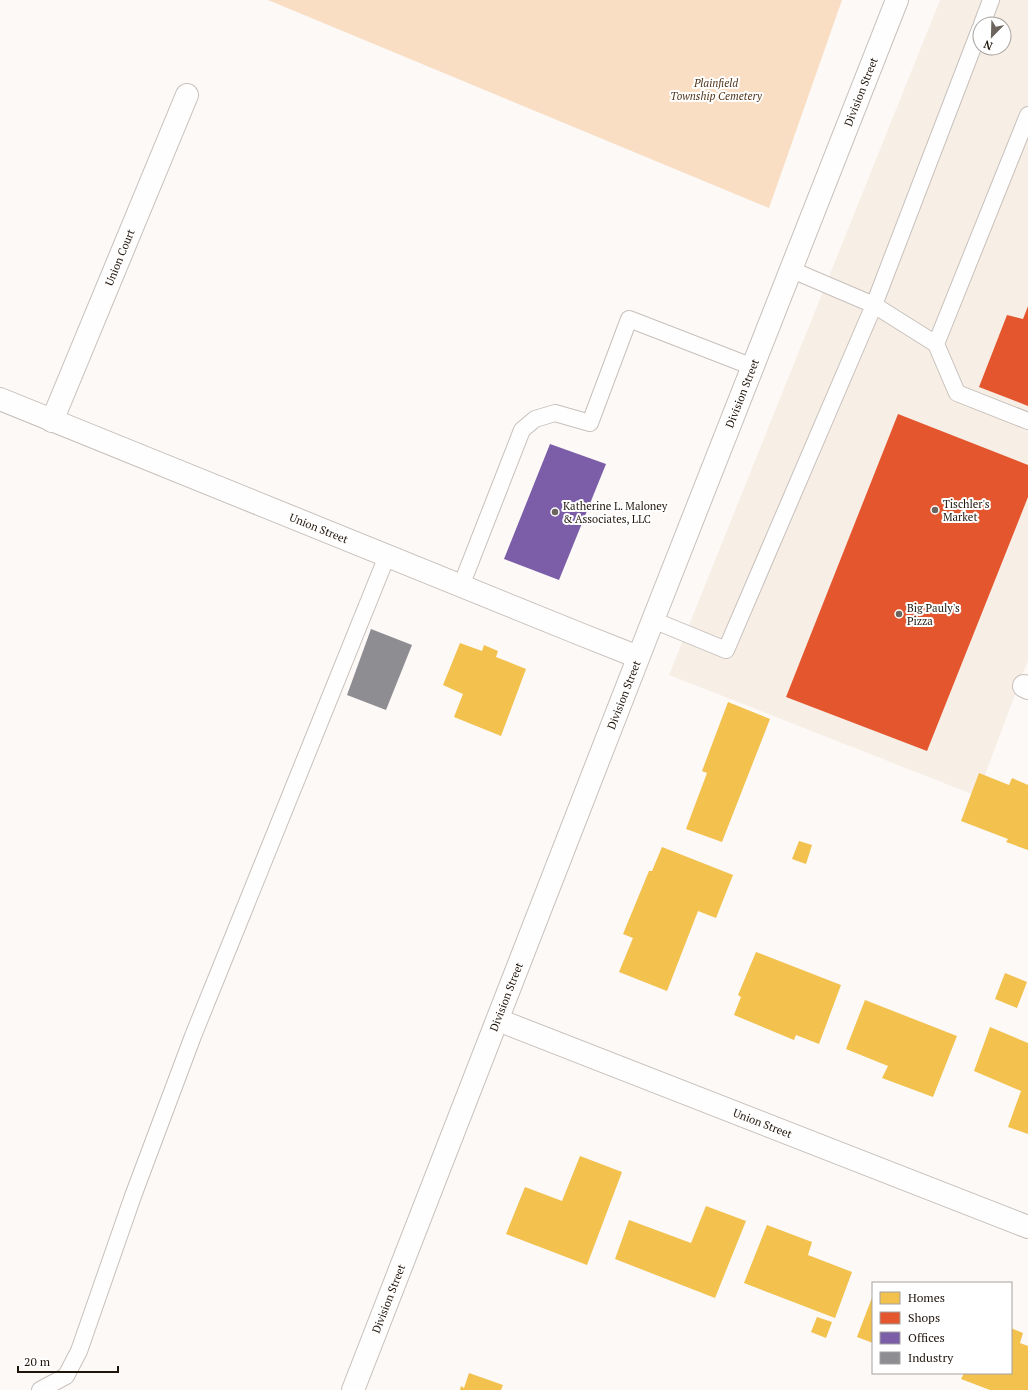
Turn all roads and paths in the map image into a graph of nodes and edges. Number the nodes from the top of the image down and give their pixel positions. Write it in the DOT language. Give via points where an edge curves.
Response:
graph roads {
  1 [pos="897,0"];
  2 [pos="991,0"];
  3 [pos="985,16"];
  4 [pos="972,50"];
  5 [pos="187,95"];
  6 [pos="1028,115"];
  7 [pos="792,270"];
  8 [pos="874,305"];
  9 [pos="936,344"];
  10 [pos="753,368"];
  11 [pos="0,400"];
  12 [pos="52,421"];
  13 [pos="1028,421"];
  14 [pos="387,556"];
  15 [pos="460,586"];
  16 [pos="653,620"];
  17 [pos="638,657"];
  18 [pos="498,1020"];
  19 [pos="1028,1227"];
  20 [pos="40,1390"];
  21 [pos="353,1390"];
  1 -- 7 [label="street, Division Street"];
  2 -- 3 [label="lane"];
  4 -- 8 [label="lane"];
  5 -- 12 [label="street, Union Court"];
  6 -- 9 [label="lane"];
  7 -- 8 [label="lane"];
  7 -- 10 [label="street, Division Street"];
  8 -- 9 [label="lane"];
  8 -- 16 [label="lane" via="726,650"];
  9 -- 13 [label="lane" via="957,393"];
  10 -- 15 [label="lane" via="629,319 590,423 555,413 535,419 522,430"];
  10 -- 16 [label="street, Division Street"];
  11 -- 12 [label="street, Union Street"];
  12 -- 14 [label="street, Union Street"];
  14 -- 15 [label="street, Union Street"];
  14 -- 20 [label="lane" via="193,1036 133,1196 79,1352 66,1376"];
  15 -- 17 [label="street, Union Street"];
  16 -- 17 [label="street, Division Street"];
  17 -- 18 [label="street, Division Street"];
  18 -- 19 [label="street, Union Street"];
  18 -- 21 [label="street, Division Street"];
}
